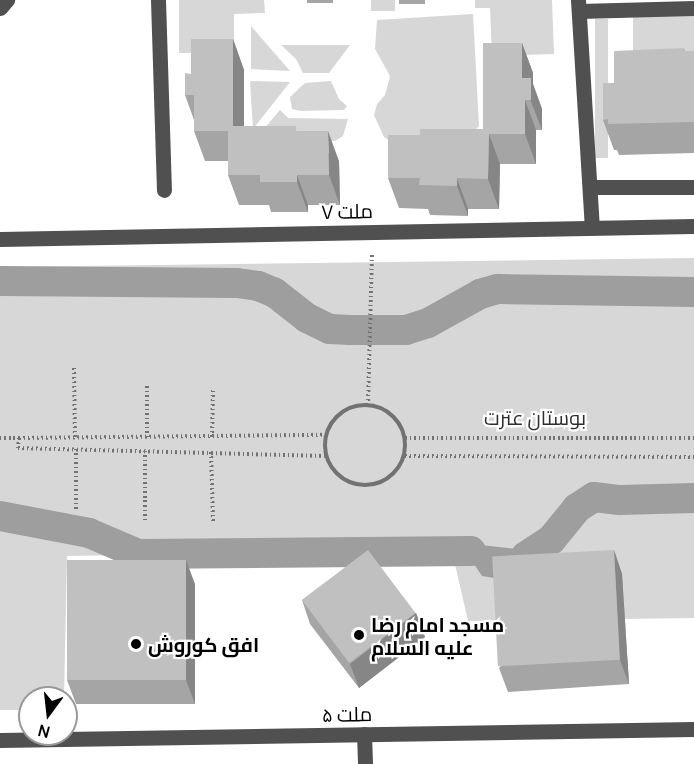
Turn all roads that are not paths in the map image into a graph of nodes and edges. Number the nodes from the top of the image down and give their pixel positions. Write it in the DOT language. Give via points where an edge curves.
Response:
graph roads {
  1 [pos="7,0"];
  2 [pos="158,0"];
  3 [pos="579,5"];
  4 [pos="0,8"];
  5 [pos="694,8"];
  6 [pos="590,187"];
  7 [pos="694,187"];
  8 [pos="164,190"];
  9 [pos="694,226"];
  10 [pos="592,228"];
  11 [pos="0,239"];
  12 [pos="694,729"];
  13 [pos="364,734"];
  14 [pos="0,740"];
  15 [pos="364,764"];
  1 -- 4 [label="street"];
  2 -- 8 [label="street"];
  3 -- 5 [label="street"];
  3 -- 6 [label="street"];
  6 -- 7 [label="street"];
  6 -- 10 [label="street"];
  9 -- 10 [label="street, ملت ۷"];
  10 -- 11 [label="street, ملت ۷"];
  12 -- 13 [label="street, ملت ۵"];
  13 -- 14 [label="street, ملت ۵"];
  13 -- 15 [label="street"];
}
